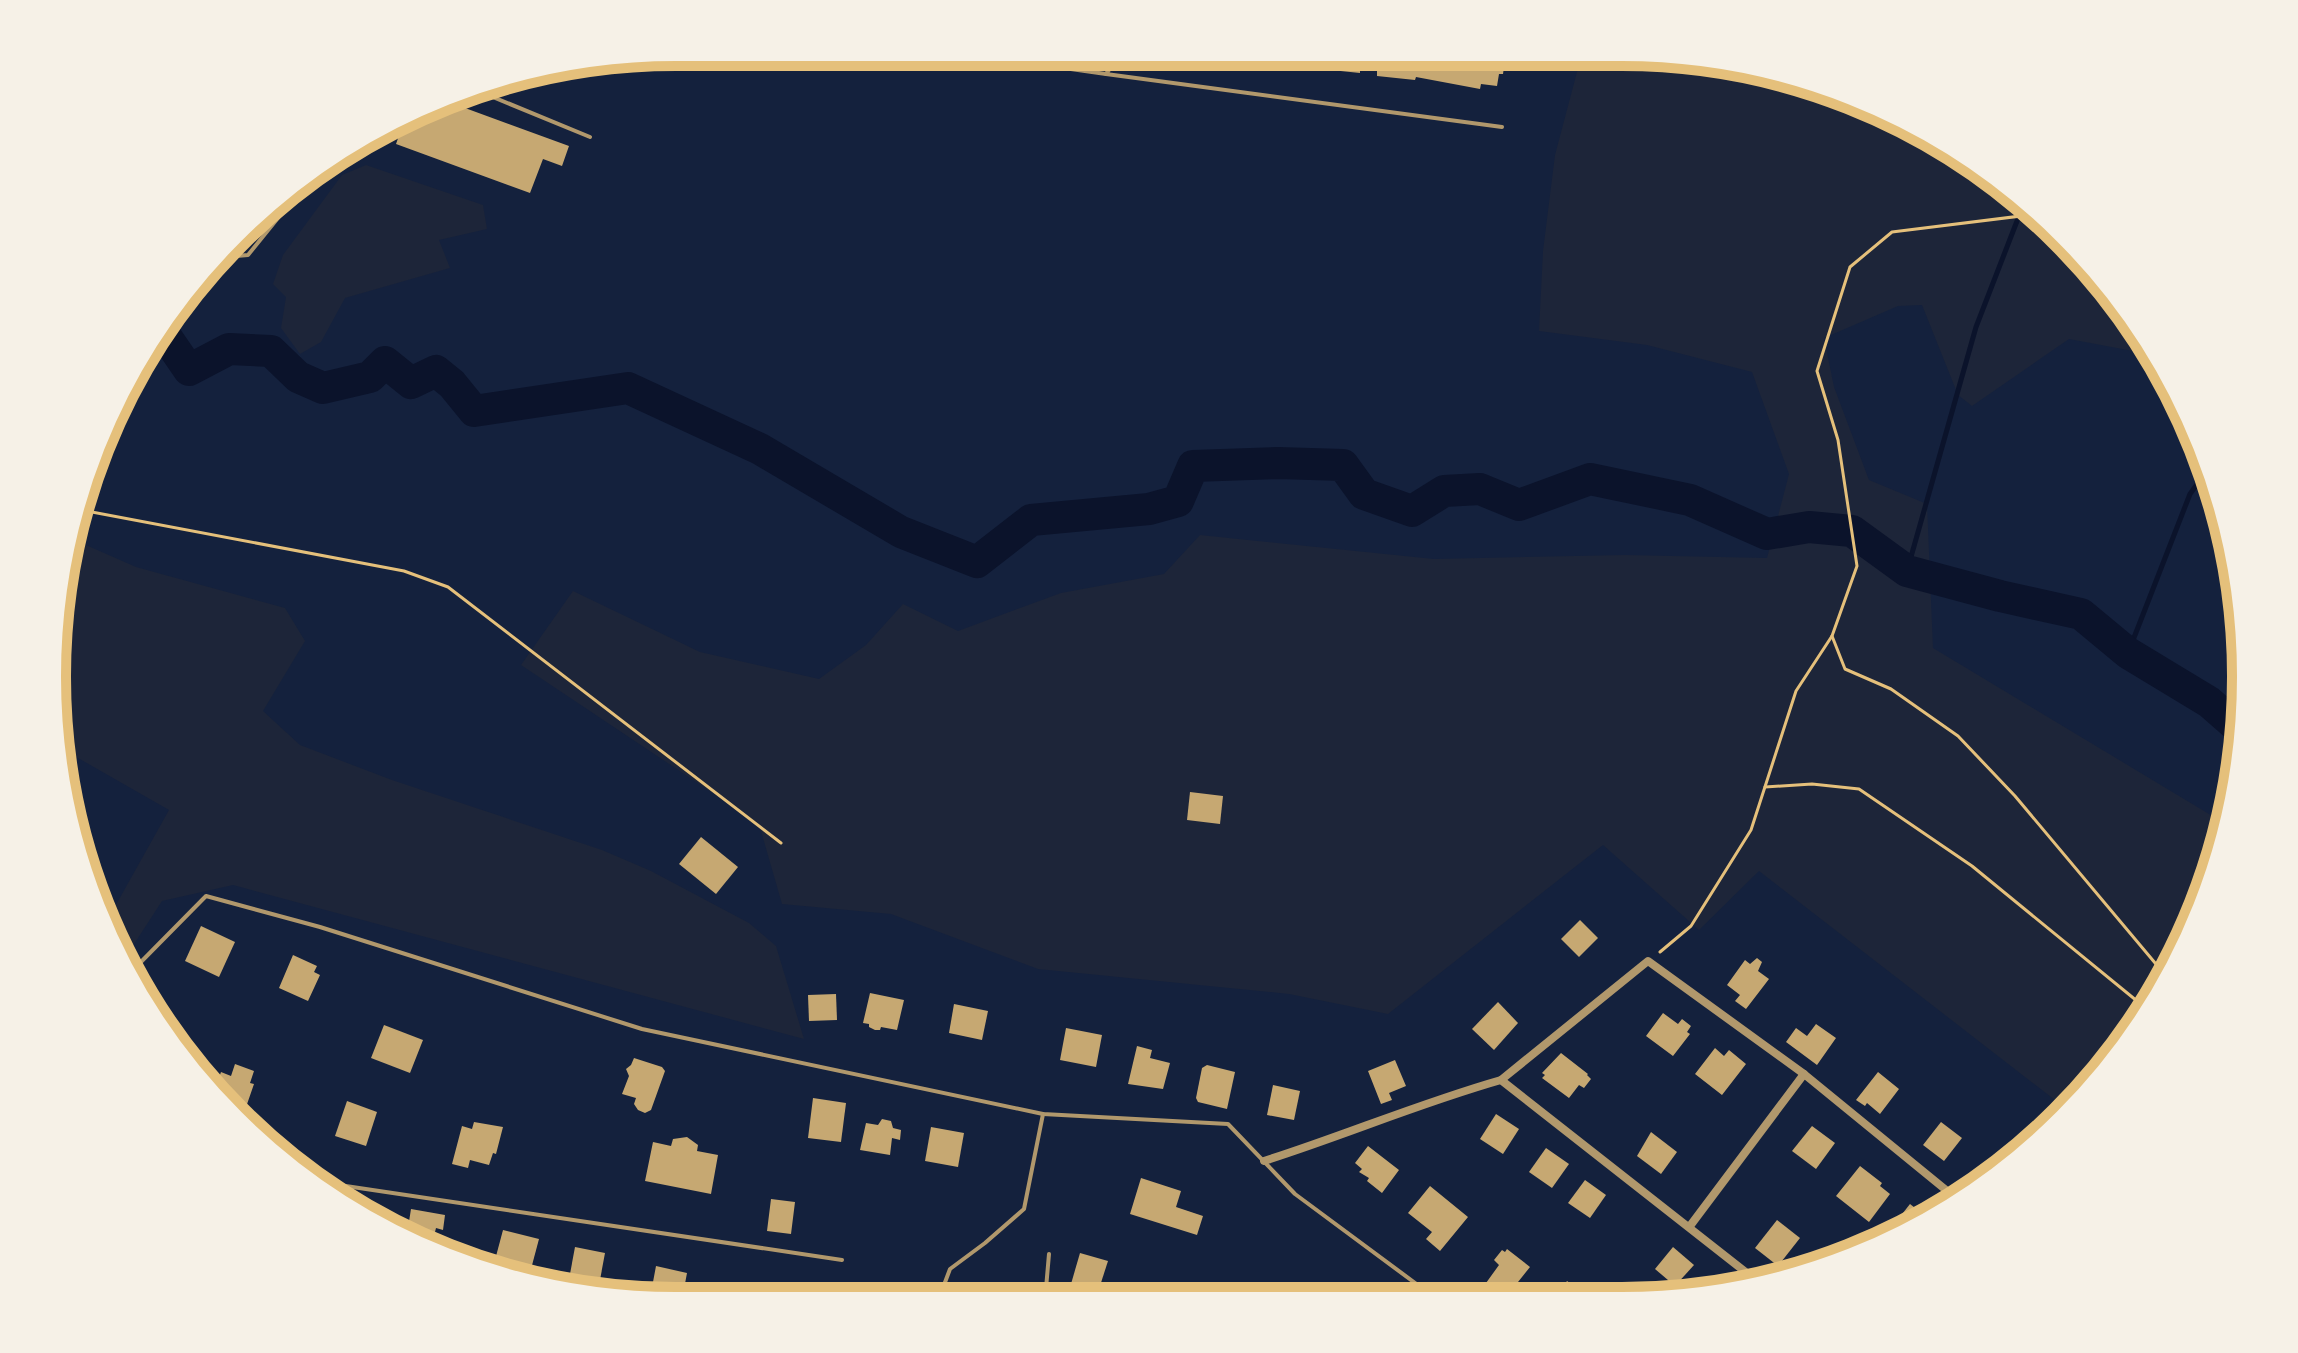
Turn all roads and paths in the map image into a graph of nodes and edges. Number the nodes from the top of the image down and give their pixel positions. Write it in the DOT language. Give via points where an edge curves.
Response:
graph roads {
  1 [pos="1050,66"];
  2 [pos="1112,66"];
  3 [pos="1106,74"];
  4 [pos="489,95"];
  5 [pos="1502,127"];
  6 [pos="590,137"];
  7 [pos="286,208"];
  8 [pos="2022,216"];
  9 [pos="235,256"];
  10 [pos="89,511"];
  11 [pos="1832,636"];
  12 [pos="1765,787"];
  13 [pos="781,843"];
  14 [pos="1648,961"];
  15 [pos="138,964"];
  16 [pos="2158,967"];
  17 [pos="2138,1002"];
  18 [pos="1804,1074"];
  19 [pos="1501,1080"];
  20 [pos="1043,1114"];
  21 [pos="1264,1161"];
  22 [pos="338,1185"];
  23 [pos="1948,1192"];
  24 [pos="1690,1226"];
  25 [pos="1049,1254"];
  26 [pos="842,1260"];
  27 [pos="1748,1273"];
  28 [pos="944,1287"];
  29 [pos="1046,1287"];
  30 [pos="1420,1287"];
  1 -- 3 [label="lane"];
  2 -- 3 [label="lane"];
  3 -- 5 [label="lane"];
  4 -- 6 [label="lane"];
  7 -- 9 [label="lane" via="248,255"];
  8 -- 11 [label="path" via="1892,232 1850,267 1817,371 1838,440 1857,566"];
  10 -- 13 [label="path" via="404,571 448,587"];
  11 -- 12 [label="path" via="1796,691"];
  11 -- 16 [label="path" via="1845,669 1891,689 1958,736"];
  12 -- 14 [label="path" via="1751,830 1691,926"];
  12 -- 17 [label="path" via="1859,789 1972,866"];
  14 -- 18 [label="street"];
  14 -- 19 [label="street"];
  15 -- 20 [label="lane" via="206,896 642,1029"];
  18 -- 23 [label="street"];
  18 -- 24 [label="street"];
  19 -- 21 [label="street"];
  19 -- 24 [label="street"];
  20 -- 21 [label="lane" via="1228,1124"];
  20 -- 28 [label="lane" via="1024,1209 950,1269"];
  21 -- 30 [label="lane" via="1295,1194"];
  22 -- 26 [label="lane"];
  24 -- 27 [label="street"];
  25 -- 29 [label="lane"];
}
